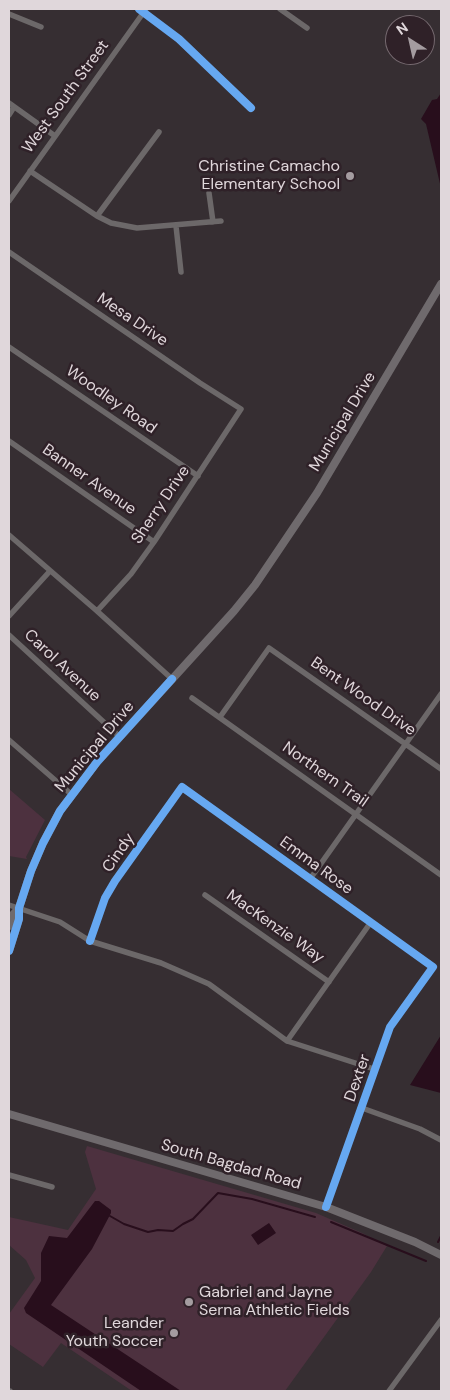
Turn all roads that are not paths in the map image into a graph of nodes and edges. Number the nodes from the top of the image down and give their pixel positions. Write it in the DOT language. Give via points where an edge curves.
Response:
graph roads {
  1 [pos="280,9"];
  2 [pos="143,10"];
  3 [pos="9,14"];
  4 [pos="41,27"];
  5 [pos="307,28"];
  6 [pos="11,105"];
  7 [pos="251,108"];
  8 [pos="9,115"];
  9 [pos="159,132"];
  10 [pos="55,136"];
  11 [pos="30,171"];
  12 [pos="209,193"];
  13 [pos="9,201"];
  14 [pos="97,216"];
  15 [pos="213,222"];
  16 [pos="221,222"];
  17 [pos="176,226"];
  18 [pos="9,252"];
  19 [pos="181,272"];
  20 [pos="441,284"];
  21 [pos="9,347"];
  22 [pos="241,409"];
  23 [pos="9,441"];
  24 [pos="198,476"];
  25 [pos="9,535"];
  26 [pos="154,542"];
  27 [pos="50,571"];
  28 [pos="97,611"];
  29 [pos="9,616"];
  30 [pos="9,635"];
  31 [pos="172,679"];
  32 [pos="441,694"];
  33 [pos="192,698"];
  34 [pos="220,717"];
  35 [pos="120,737"];
  36 [pos="9,740"];
  37 [pos="406,744"];
  38 [pos="441,769"];
  39 [pos="182,787"];
  40 [pos="71,794"];
  41 [pos="356,814"];
  42 [pos="441,875"];
  43 [pos="310,879"];
  44 [pos="205,895"];
  45 [pos="9,905"];
  46 [pos="19,908"];
  47 [pos="371,922"];
  48 [pos="9,926"];
  49 [pos="90,941"];
  50 [pos="9,951"];
  51 [pos="433,967"];
  52 [pos="329,982"];
  53 [pos="287,1041"];
  54 [pos="374,1069"];
  55 [pos="362,1108"];
  56 [pos="9,1114"];
  57 [pos="441,1140"];
  58 [pos="9,1175"];
  59 [pos="52,1187"];
  60 [pos="326,1207"];
  61 [pos="441,1255"];
  62 [pos="441,1320"];
  63 [pos="390,1391"];
  1 -- 5 [label="street"];
  2 -- 7 [label="street" via="179,39"];
  2 -- 10 [label="street, West South Street"];
  3 -- 4 [label="street"];
  6 -- 8 [label="street"];
  6 -- 10 [label="street"];
  9 -- 14 [label="street"];
  10 -- 11 [label="street, West South Street"];
  11 -- 13 [label="street, West South Street"];
  11 -- 14 [label="street"];
  12 -- 15 [label="street"];
  14 -- 17 [label="street" via="111,224 137,228"];
  15 -- 16 [label="street"];
  15 -- 17 [label="street"];
  17 -- 19 [label="street"];
  18 -- 22 [label="street, Mesa Drive"];
  20 -- 31 [label="street, Municipal Drive" via="317,493 264,572 234,611"];
  21 -- 24 [label="street, Woodley Road"];
  22 -- 24 [label="street, Sherry Drive"];
  23 -- 26 [label="street, Banner Avenue"];
  24 -- 26 [label="street, Sherry Drive"];
  25 -- 27 [label="street"];
  26 -- 28 [label="street, Sherry Drive" via="131,574"];
  27 -- 28 [label="street"];
  27 -- 29 [label="street"];
  28 -- 31 [label="street"];
  30 -- 35 [label="street, Carol Avenue"];
  31 -- 35 [label="street, Municipal Drive"];
  32 -- 37 [label="street"];
  33 -- 34 [label="street, Northern Trail"];
  34 -- 37 [label="street, Bent Wood Drive" via="269,648"];
  34 -- 41 [label="street, Northern Trail"];
  35 -- 40 [label="street, Municipal Drive"];
  36 -- 40 [label="street"];
  37 -- 38 [label="street, Bent Wood Drive"];
  37 -- 41 [label="street"];
  39 -- 43 [label="street, Emma Rose"];
  39 -- 49 [label="street, Cindy" via="105,898"];
  40 -- 46 [label="street, Municipal Drive" via="43,843"];
  41 -- 42 [label="street, Northern Trail"];
  41 -- 43 [label="street"];
  43 -- 47 [label="street, Emma Rose"];
  44 -- 52 [label="street, MacKenzie Way"];
  45 -- 46 [label="street"];
  46 -- 48 [label="street, Municipal Drive"];
  46 -- 49 [label="street" via="60,922"];
  46 -- 50 [label="street, Municipal Drive"];
  47 -- 51 [label="street, Emma Rose"];
  47 -- 52 [label="street"];
  49 -- 53 [label="street" via="161,963 209,984"];
  51 -- 54 [label="street, Dexter" via="390,1028"];
  52 -- 53 [label="street"];
  53 -- 54 [label="street"];
  54 -- 55 [label="street, Dexter"];
  55 -- 57 [label="street"];
  55 -- 60 [label="street, Dexter"];
  56 -- 60 [label="street, South Bagdad Road"];
  58 -- 59 [label="street"];
  60 -- 61 [label="street, South Bagdad Road"];
  62 -- 63 [label="street"];
}
